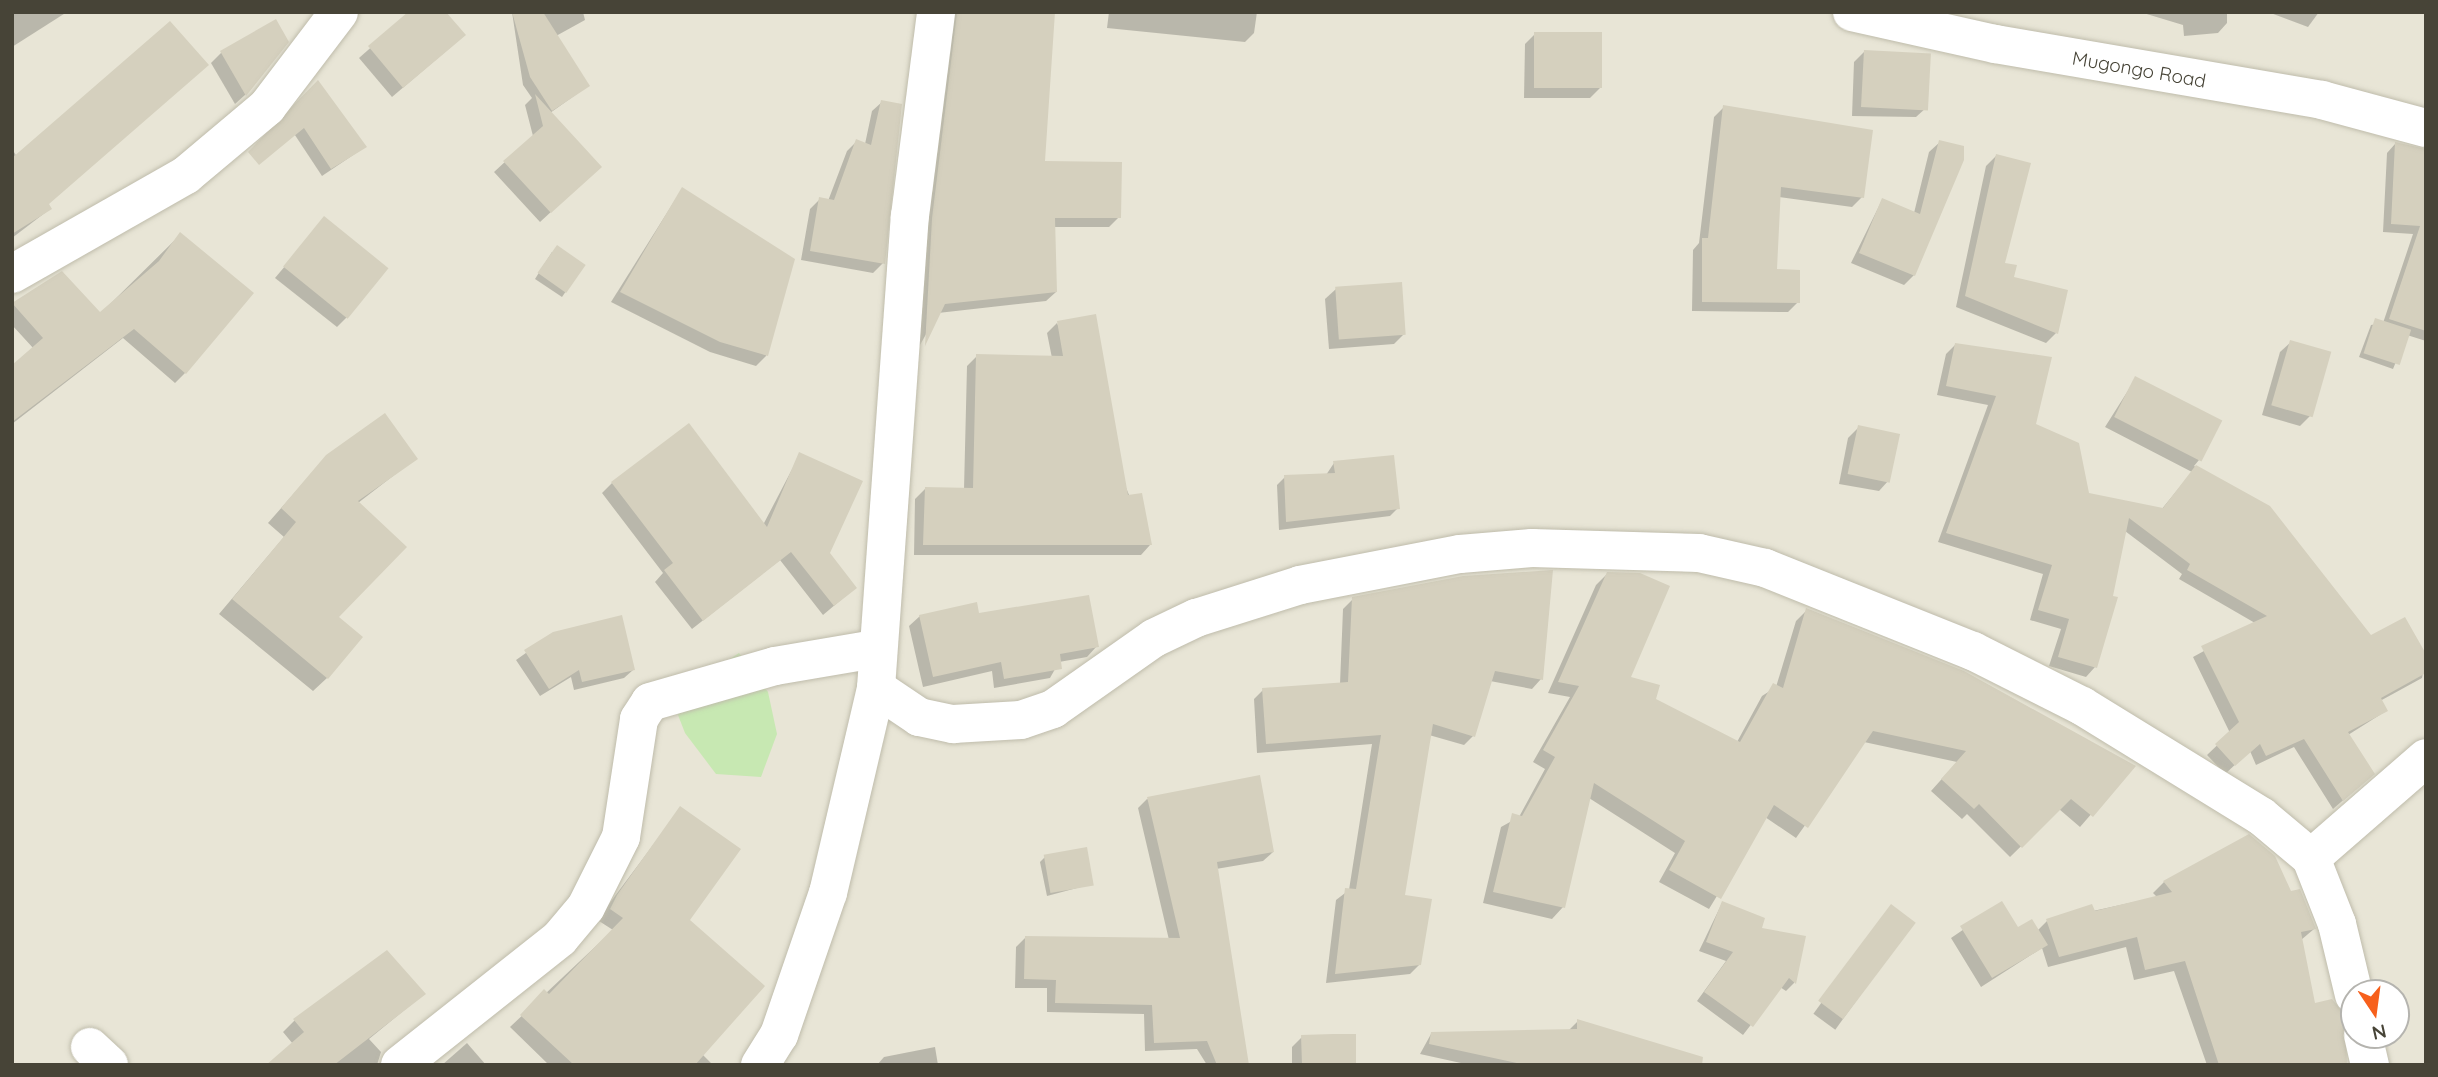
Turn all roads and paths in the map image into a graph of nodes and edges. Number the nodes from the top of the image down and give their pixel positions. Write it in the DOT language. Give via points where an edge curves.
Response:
graph roads {
  1 [pos="339,12"];
  2 [pos="936,12"];
  3 [pos="1852,12"];
  4 [pos="2426,128"];
  5 [pos="12,274"];
  6 [pos="874,649"];
  7 [pos="876,688"];
  8 [pos="2426,758"];
  9 [pos="2311,858"];
  10 [pos="2350,979"];
  11 [pos="400,1065"];
  12 [pos="760,1065"];
  1 -- 5 [label="street" via="267,107 186,175"];
  2 -- 6 [label="street" via="910,216"];
  3 -- 4 [label="street, Mugongo Road" via="2008,47 2322,100"];
  6 -- 7 [label="street"];
  6 -- 11 [label="street" via="775,666 650,702 639,719 621,836 586,907 559,938"];
  7 -- 9 [label="street" via="919,717 953,724 1021,720 1053,709 1154,638 1196,618 1300,584 1460,554 1532,548 1699,553 1765,568 1874,607 1998,663 2193,772"];
  7 -- 12 [label="street" via="828,893 779,1035"];
  8 -- 9 [label="street"];
  9 -- 10 [label="street" via="2337,924"];
}
